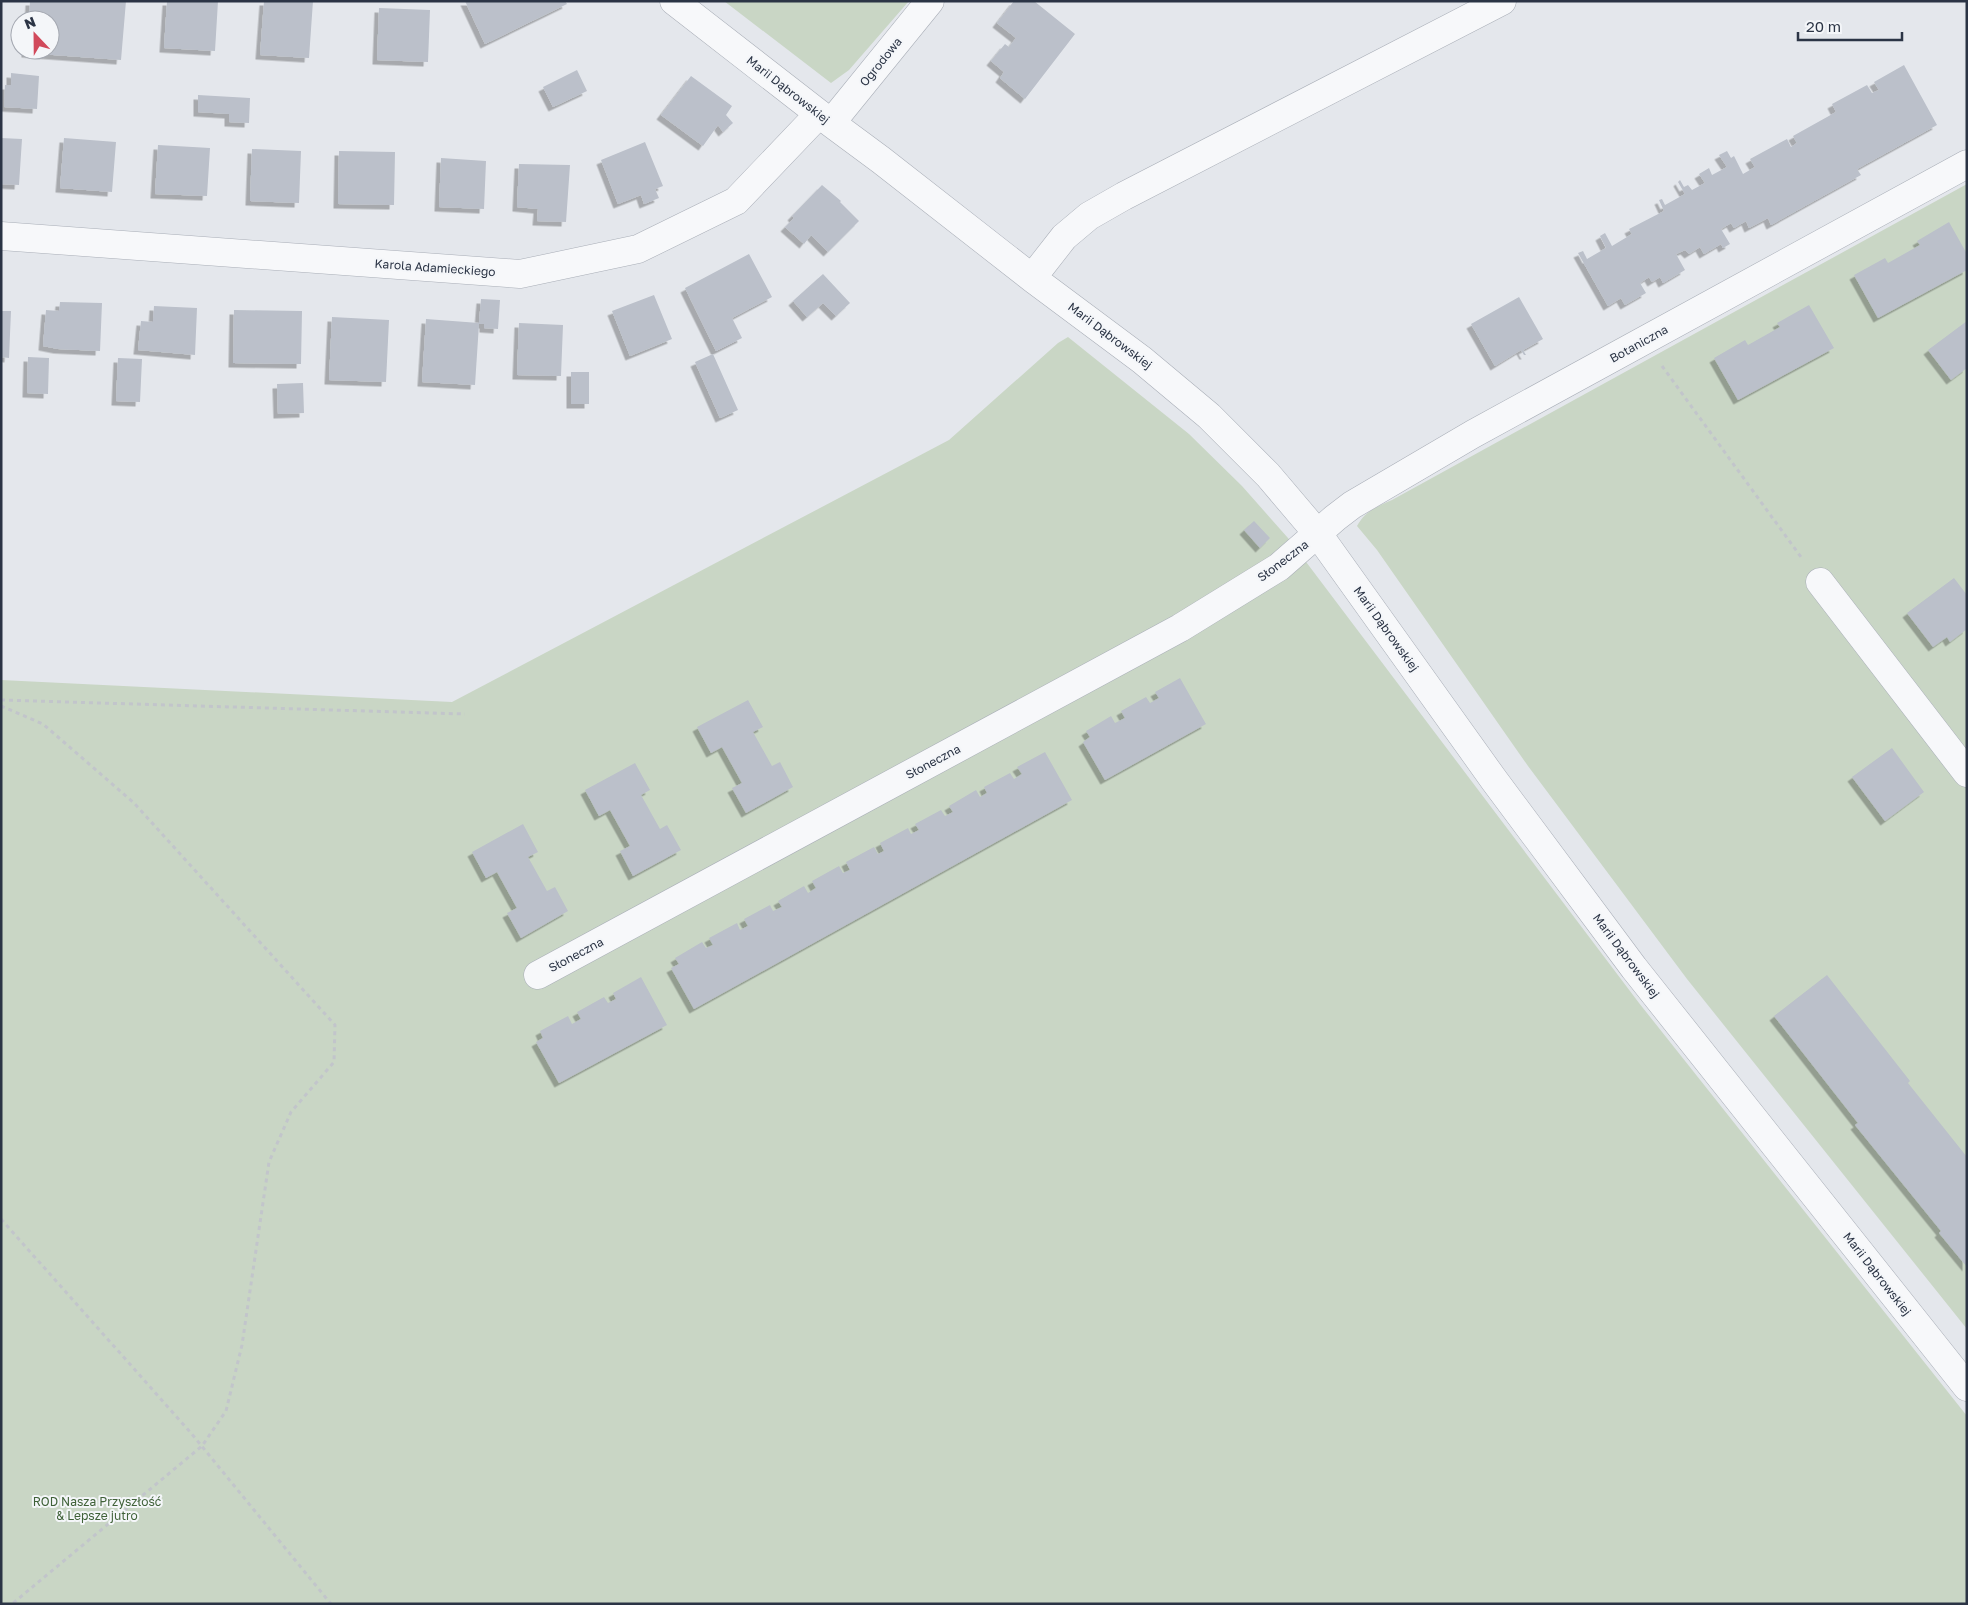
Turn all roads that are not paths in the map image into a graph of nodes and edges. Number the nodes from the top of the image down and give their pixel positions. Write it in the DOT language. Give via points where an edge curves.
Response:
graph roads {
  1 [pos="674,1"];
  2 [pos="930,1"];
  3 [pos="1502,1"];
  4 [pos="825,119"];
  5 [pos="1965,168"];
  6 [pos="1,236"];
  7 [pos="1032,278"];
  8 [pos="1318,534"];
  9 [pos="1820,582"];
  10 [pos="1967,773"];
  11 [pos="538,975"];
  12 [pos="1967,1387"];
  1 -- 4 [label="street, Marii Dąbrowskiej"];
  2 -- 4 [label="street, Ogrodowa"];
  3 -- 7 [label="street" via="1089,216 1064,237"];
  4 -- 6 [label="street, Karola Adamieckiego" via="736,202 638,249 520,274"];
  4 -- 7 [label="street, Marii Dąbrowskiej"];
  5 -- 8 [label="street, Botaniczna" via="1433,458 1352,505"];
  7 -- 8 [label="street, Marii Dąbrowskiej" via="1142,360 1209,416 1268,475"];
  8 -- 11 [label="street, Słoneczna" via="1279,567 1180,628"];
  8 -- 12 [label="street, Marii Dąbrowskiej" via="1494,780 1634,968"];
  9 -- 10 [label="street"];
}
